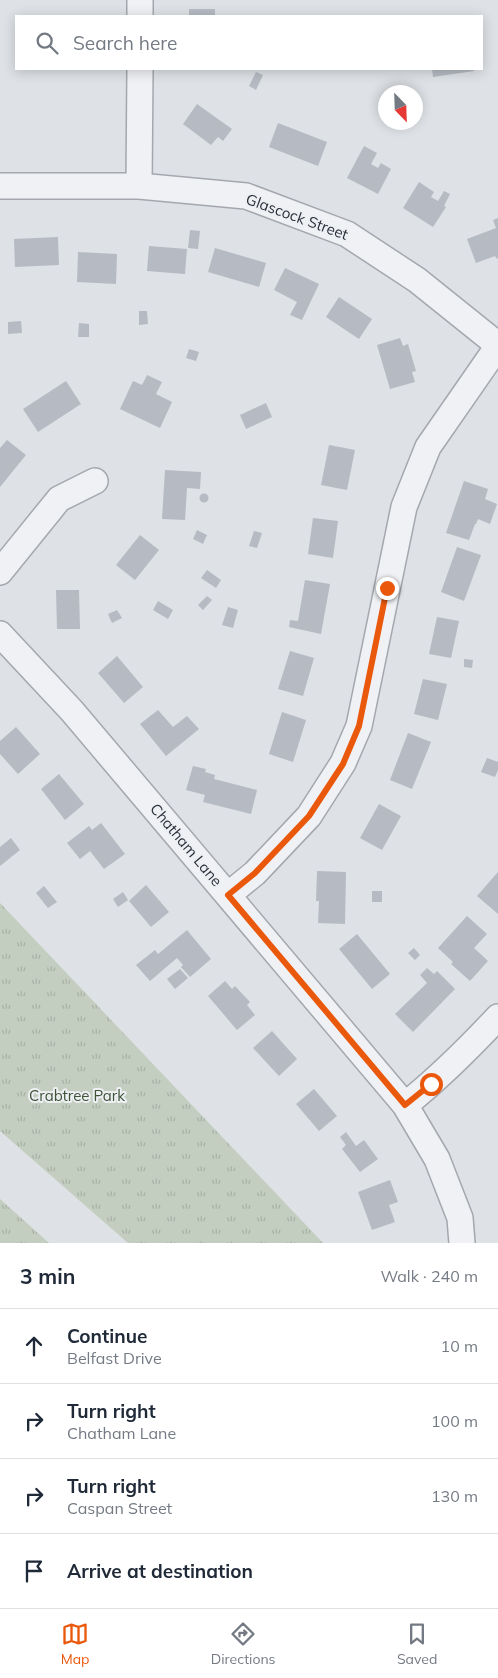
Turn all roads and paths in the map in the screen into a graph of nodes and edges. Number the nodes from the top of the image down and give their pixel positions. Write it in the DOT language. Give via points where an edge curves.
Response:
graph roads {
  1 [pos="140,0"];
  2 [pos="140,15"];
  3 [pos="140,70"];
  4 [pos="0,186"];
  5 [pos="139,186"];
  6 [pos="498,346"];
  7 [pos="95,481"];
  8 [pos="0,572"];
  9 [pos="0,634"];
  10 [pos="228,895"];
  11 [pos="498,1017"];
  12 [pos="405,1105"];
  13 [pos="462,1243"];
  1 -- 2 [label="street"];
  3 -- 5 [label="street"];
  4 -- 5 [label="street, Glascock Street"];
  5 -- 6 [label="street, Glascock Street" via="246,196 347,234 418,280"];
  6 -- 10 [label="street" via="428,447 404,507 359,726 343,764 309,816 255,873"];
  7 -- 8 [label="street" via="59,499"];
  9 -- 10 [label="street, Chatham Lane" via="72,711"];
  10 -- 12 [label="street, Chatham Lane"];
  11 -- 12 [label="street" via="438,1078"];
  12 -- 13 [label="street, Chatham Lane" via="437,1159 460,1218"];
}
